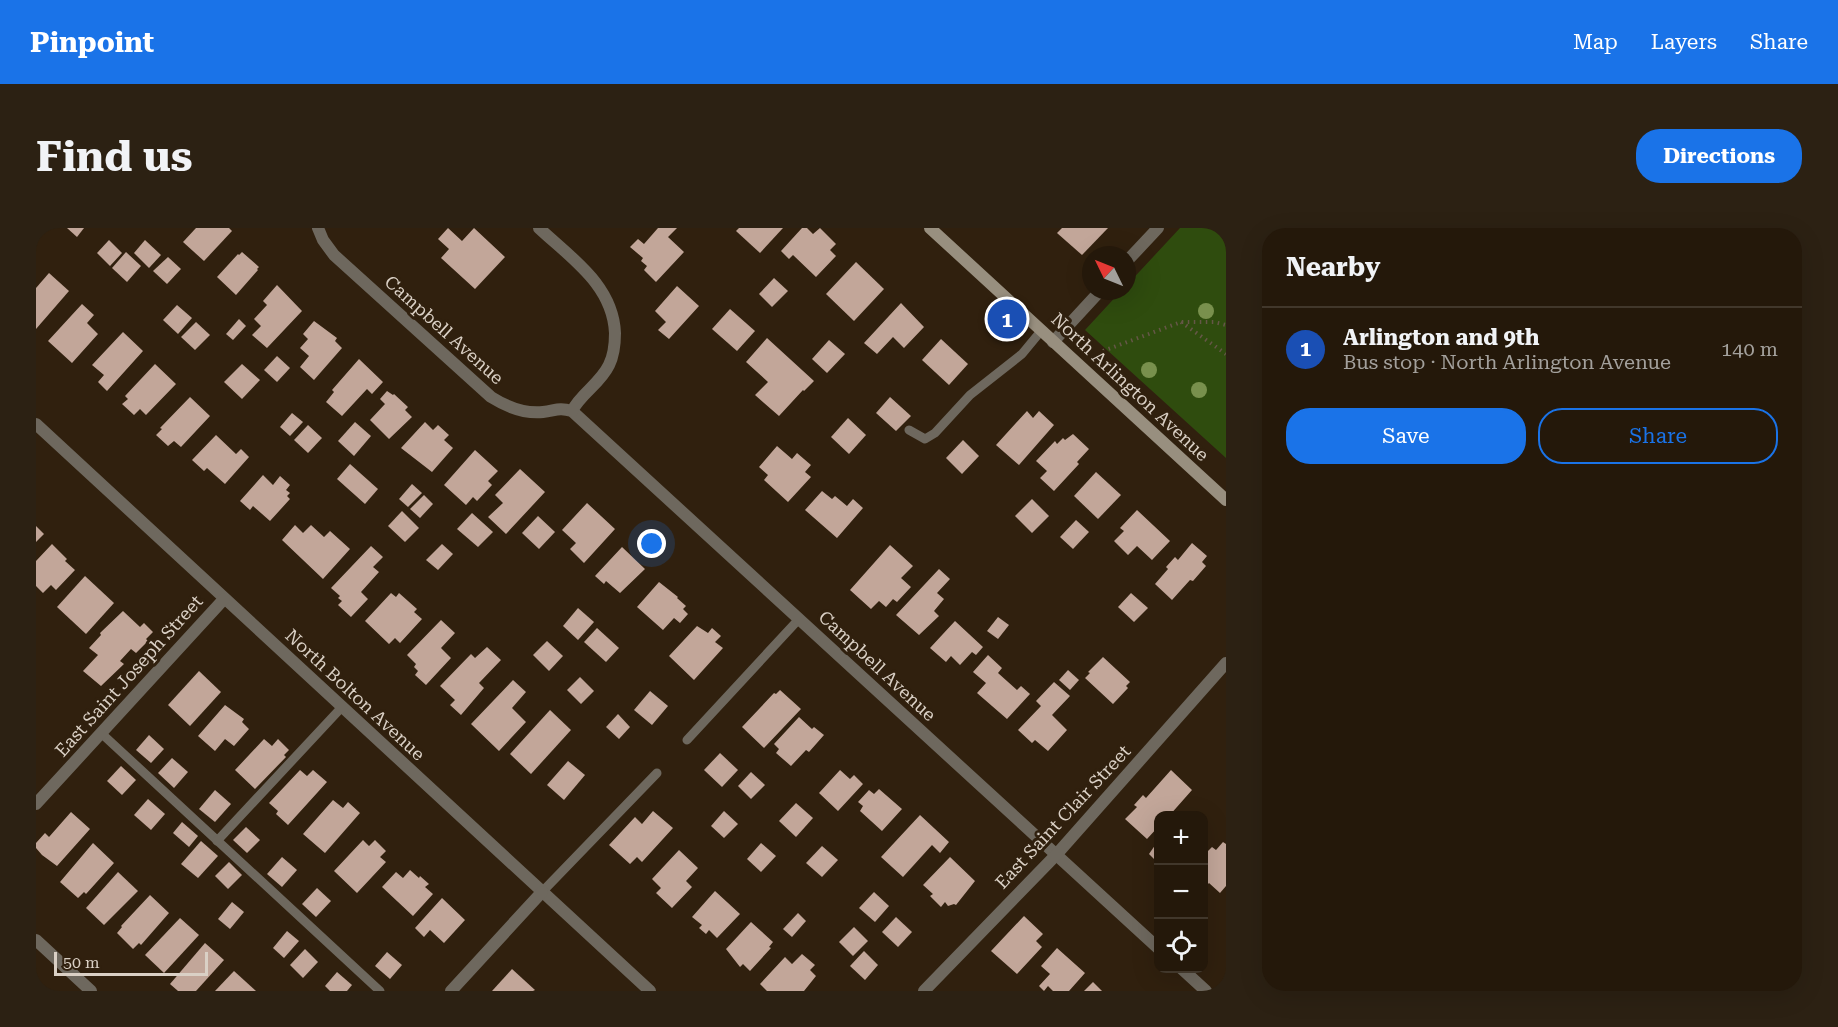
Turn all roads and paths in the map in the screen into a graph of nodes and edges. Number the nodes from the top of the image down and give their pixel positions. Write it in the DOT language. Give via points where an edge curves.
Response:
graph roads {
  1 [pos="318,228"];
  2 [pos="539,228"];
  3 [pos="930,228"];
  4 [pos="1158,228"];
  5 [pos="1136,251"];
  6 [pos="1092,300"];
  7 [pos="1181,322"];
  8 [pos="1226,325"];
  9 [pos="1041,331"];
  10 [pos="1053,342"];
  11 [pos="1103,351"];
  12 [pos="1226,354"];
  13 [pos="572,411"];
  14 [pos="36,424"];
  15 [pos="909,430"];
  16 [pos="1226,500"];
  17 [pos="224,599"];
  18 [pos="799,619"];
  19 [pos="1226,663"];
  20 [pos="342,707"];
  21 [pos="101,734"];
  22 [pos="687,740"];
  23 [pos="657,773"];
  24 [pos="36,804"];
  25 [pos="217,841"];
  26 [pos="1056,855"];
  27 [pos="542,892"];
  28 [pos="36,940"];
  29 [pos="1154,944"];
  30 [pos="1186,973"];
  31 [pos="92,991"];
  32 [pos="380,991"];
  33 [pos="451,991"];
  34 [pos="650,991"];
  35 [pos="924,991"];
  36 [pos="1206,991"];
  1 -- 13 [label="street, Campbell Avenue" via="334,255 490,398 524,411"];
  2 -- 13 [label="street" via="596,282 614,317 614,346 609,365"];
  3 -- 9 [label="main road, North Arlington Avenue"];
  4 -- 5 [label="street"];
  6 -- 10 [label="street"];
  7 -- 8 [label="path"];
  7 -- 11 [label="path"];
  7 -- 12 [label="path"];
  9 -- 10 [label="main road, North Arlington Avenue"];
  9 -- 15 [label="lane" via="1022,354 970,395 935,433 925,439"];
  10 -- 16 [label="main road, North Arlington Avenue"];
  13 -- 18 [label="street, Campbell Avenue"];
  14 -- 17 [label="street, North Bolton Avenue"];
  17 -- 20 [label="street, North Bolton Avenue"];
  17 -- 21 [label="street, East Saint Joseph Street"];
  18 -- 22 [label="lane"];
  18 -- 26 [label="street, Campbell Avenue"];
  19 -- 26 [label="street, East Saint Clair Street"];
  20 -- 25 [label="lane"];
  20 -- 27 [label="street, North Bolton Avenue"];
  21 -- 24 [label="street, East Saint Joseph Street"];
  21 -- 25 [label="lane"];
  23 -- 27 [label="lane"];
  25 -- 32 [label="lane"];
  26 -- 29 [label="street, Campbell Avenue"];
  26 -- 35 [label="street, East Saint Clair Street"];
  27 -- 33 [label="street"];
  27 -- 34 [label="street, North Bolton Avenue"];
  28 -- 31 [label="street"];
  30 -- 36 [label="street"];
}
